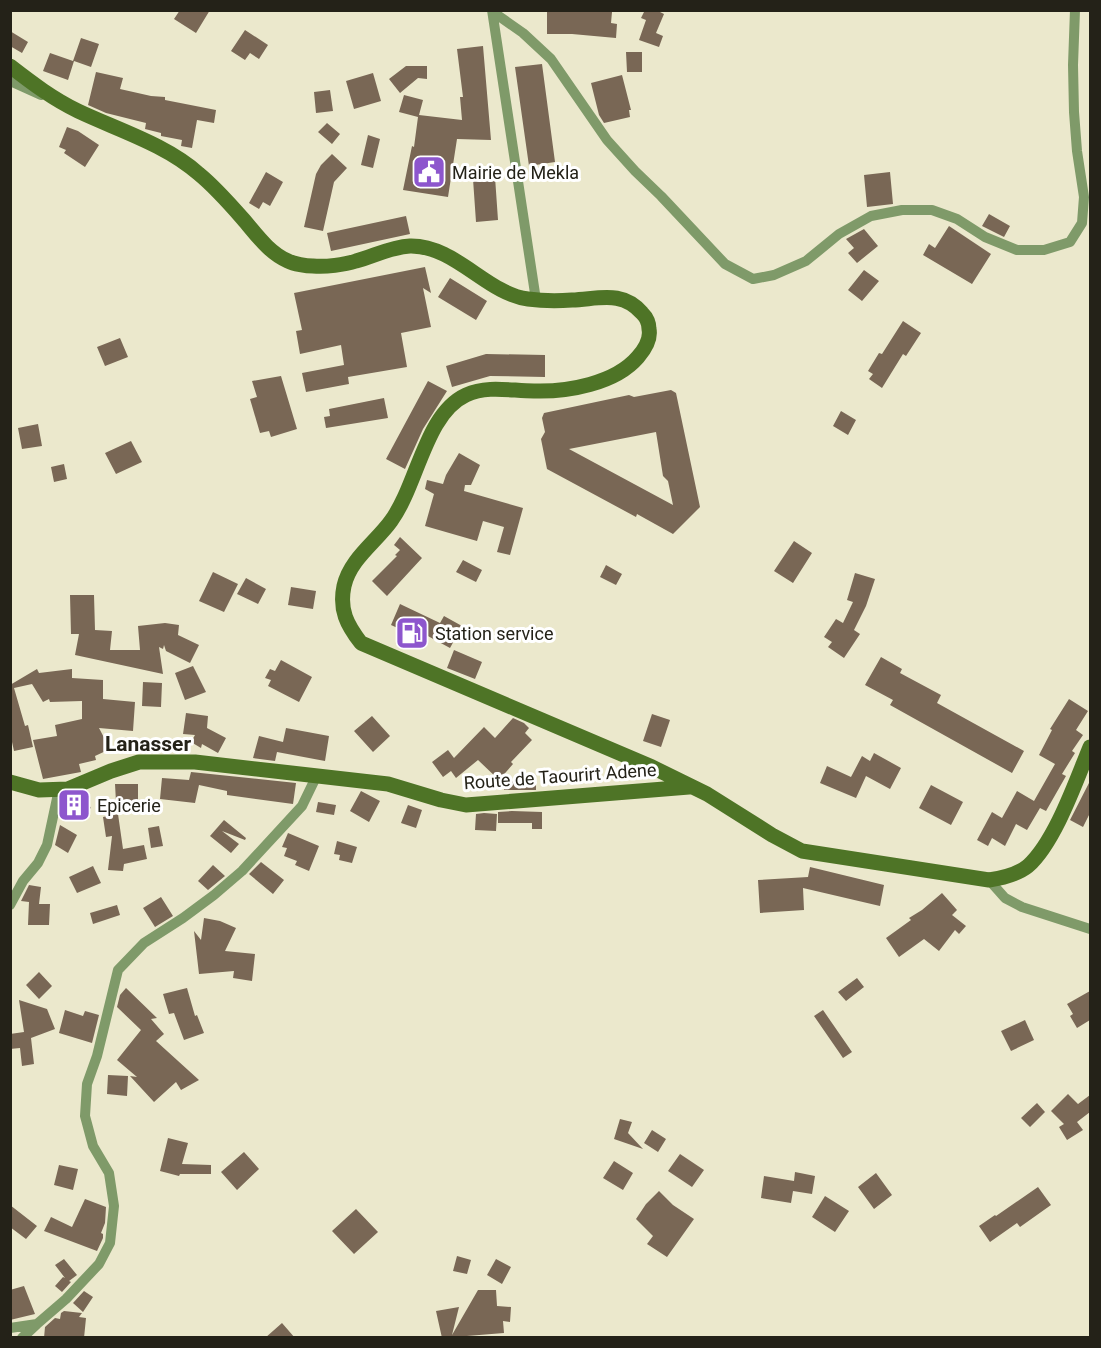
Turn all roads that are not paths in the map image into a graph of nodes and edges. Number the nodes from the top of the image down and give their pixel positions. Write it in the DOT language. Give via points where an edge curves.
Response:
graph roads {
  1 [pos="1075,10"];
  2 [pos="493,11"];
  3 [pos="10,66"];
  4 [pos="10,81"];
  5 [pos="74,110"];
  6 [pos="536,300"];
  7 [pos="1090,747"];
  8 [pos="317,776"];
  9 [pos="10,782"];
  10 [pos="691,787"];
  11 [pos="59,789"];
  12 [pos="989,880"];
  13 [pos="10,905"];
  14 [pos="1090,929"];
  15 [pos="37,1324"];
  16 [pos="10,1328"];
  17 [pos="22,1338"];
  1 -- 2 [label="street" via="1074,112 1084,197 1082,223 1070,242 1044,250 1017,250 932,210 902,210 871,216 839,234 806,261 753,279 725,264 634,171 607,140 551,59"];
  2 -- 6 [label="street"];
  3 -- 5 [label="main road"];
  4 -- 5 [label="street"];
  5 -- 6 [label="main road" via="180,158 267,247 289,262 312,266 353,262 412,246 433,250 510,295"];
  6 -- 10 [label="main road" via="610,296 632,302 645,317 650,331 644,350 633,363 604,380 566,391 489,388 452,402 437,420 400,508 355,562 345,584 342,608 348,626 362,643"];
  7 -- 12 [label="main road" via="1041,853 1026,868"];
  8 -- 10 [label="main road, Route de Taourirt Adene" via="388,784 466,805"];
  8 -- 11 [label="main road, Route de Taourirt Adene" via="195,762 139,762"];
  8 -- 15 [label="street" via="302,806 242,871 144,943 118,970 87,1084 85,1116 93,1146 109,1173 114,1206 110,1243 99,1264"];
  9 -- 11 [label="main road, Route de Taourirt Adene" via="39,790"];
  10 -- 12 [label="main road" via="802,851"];
  11 -- 13 [label="street" via="47,845"];
  12 -- 14 [label="street" via="1005,898 1022,907"];
  15 -- 16 [label="street"];
  15 -- 17 [label="street"];
}
